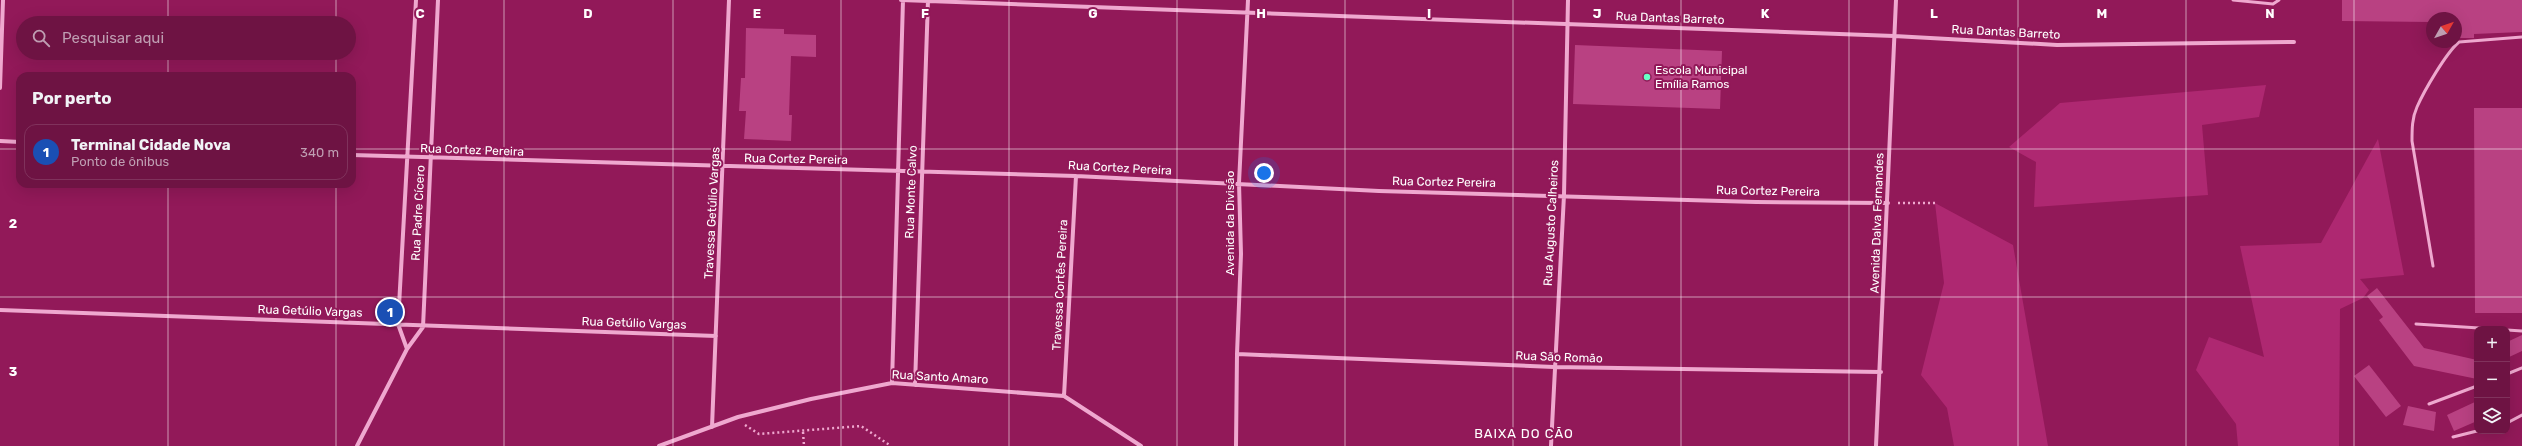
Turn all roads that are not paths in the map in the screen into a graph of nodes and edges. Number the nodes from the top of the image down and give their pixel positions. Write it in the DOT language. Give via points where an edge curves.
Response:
graph roads {
  1 [pos="3,0"];
  2 [pos="416,0"];
  3 [pos="438,0"];
  4 [pos="729,0"];
  5 [pos="903,0"];
  6 [pos="1248,0"];
  7 [pos="1568,0"];
  8 [pos="1896,0"];
  9 [pos="2233,0"];
  10 [pos="2278,0"];
  11 [pos="928,1"];
  12 [pos="1248,14"];
  13 [pos="1567,25"];
  14 [pos="1894,36"];
  15 [pos="2522,36"];
  16 [pos="2294,42"];
  17 [pos="0,88"];
  18 [pos="0,141"];
  19 [pos="16,142"];
  20 [pos="356,155"];
  21 [pos="407,158"];
  22 [pos="431,158"];
  23 [pos="724,167"];
  24 [pos="900,170"];
  25 [pos="922,171"];
  26 [pos="1076,176"];
  27 [pos="1239,184"];
  28 [pos="1564,195"];
  29 [pos="1888,203"];
  30 [pos="2433,266"];
  31 [pos="0,310"];
  32 [pos="398,324"];
  33 [pos="2416,324"];
  34 [pos="423,327"];
  35 [pos="2474,328"];
  36 [pos="2510,330"];
  37 [pos="2522,331"];
  38 [pos="716,336"];
  39 [pos="407,350"];
  40 [pos="1237,354"];
  41 [pos="1554,368"];
  42 [pos="2522,368"];
  43 [pos="1881,372"];
  44 [pos="2510,373"];
  45 [pos="892,383"];
  46 [pos="915,385"];
  47 [pos="2474,387"];
  48 [pos="1064,396"];
  49 [pos="2429,404"];
  50 [pos="2522,415"];
  51 [pos="2510,421"];
  52 [pos="712,427"];
  53 [pos="2474,432"];
  54 [pos="2453,437"];
  55 [pos="357,446"];
  56 [pos="659,446"];
  57 [pos="1141,446"];
  58 [pos="1236,446"];
  59 [pos="1551,446"];
  60 [pos="1876,446"];
  1 -- 17 [label="street"];
  2 -- 21 [label="street, Rua Padre Cícero"];
  3 -- 22 [label="street, Rua Padre Cícero"];
  4 -- 23 [label="street, Travessa Getúlio Vargas"];
  5 -- 11 [label="street, Rua Dantas Barreto"];
  5 -- 24 [label="street, Rua Monte Calvo"];
  6 -- 12 [label="street, Avenida da Divisão"];
  7 -- 13 [label="street, Rua Augusto Calheiros"];
  8 -- 14 [label="street, Avenida Dalva Fernandes"];
  9 -- 10 [label="lane" via="2273,4"];
  11 -- 12 [label="street, Rua Dantas Barreto"];
  11 -- 25 [label="street, Rua Monte Calvo"];
  12 -- 13 [label="street, Rua Dantas Barreto"];
  12 -- 27 [label="street, Avenida da Divisão"];
  13 -- 14 [label="street, Rua Dantas Barreto"];
  13 -- 28 [label="street, Rua Augusto Calheiros"];
  14 -- 16 [label="street, Rua Dantas Barreto" via="2057,45"];
  14 -- 29 [label="street, Avenida Dalva Fernandes"];
  15 -- 30 [label="lane" via="2460,42 2449,52 2417,107 2412,125 2412,141"];
  18 -- 19 [label="street"];
  20 -- 21 [label="street, Rua Cortez Pereira"];
  21 -- 22 [label="street, Rua Cortez Pereira"];
  21 -- 32 [label="street, Rua Padre Cícero"];
  22 -- 23 [label="street, Rua Cortez Pereira"];
  22 -- 34 [label="street, Rua Padre Cícero"];
  23 -- 24 [label="street, Rua Cortez Pereira"];
  23 -- 38 [label="street, Travessa Getúlio Vargas"];
  24 -- 25 [label="street, Rua Cortez Pereira"];
  24 -- 45 [label="street, Rua Monte Calvo"];
  25 -- 26 [label="street, Rua Cortez Pereira"];
  25 -- 46 [label="street, Rua Monte Calvo"];
  26 -- 27 [label="street, Rua Cortez Pereira"];
  26 -- 48 [label="street, Travessa Cortês Pereira"];
  27 -- 28 [label="street, Rua Cortez Pereira" via="1379,191"];
  27 -- 40 [label="street, Avenida da Divisão" via="1241,254"];
  28 -- 29 [label="street, Rua Cortez Pereira" via="1756,202"];
  28 -- 41 [label="street, Rua Augusto Calheiros"];
  29 -- 43 [label="street, Avenida Dalva Fernandes"];
  31 -- 32 [label="street, Rua Getúlio Vargas"];
  32 -- 34 [label="street, Rua Getúlio Vargas"];
  32 -- 39 [label="street, Rua Padre Cícero"];
  33 -- 35 [label="lane"];
  34 -- 38 [label="street, Rua Getúlio Vargas"];
  34 -- 39 [label="street"];
  36 -- 37 [label="lane"];
  38 -- 52 [label="street, Travessa Getúlio Vargas"];
  39 -- 55 [label="street"];
  40 -- 41 [label="street, Rua São Romão"];
  40 -- 58 [label="street, Avenida da Divisão"];
  41 -- 43 [label="street, Rua São Romão"];
  41 -- 59 [label="street, Rua Augusto Calheiros"];
  42 -- 44 [label="lane"];
  43 -- 60 [label="street, Avenida Dalva Fernandes"];
  45 -- 46 [label="street, Rua Santo Amaro"];
  45 -- 52 [label="street, Rua Santo Amaro" via="811,399 738,417"];
  46 -- 48 [label="street, Rua Santo Amaro"];
  47 -- 49 [label="lane"];
  48 -- 57 [label="street, Rua Santo Amaro"];
  50 -- 51 [label="lane"];
  52 -- 56 [label="street, Rua Santo Amaro"];
  53 -- 54 [label="lane"];
}
